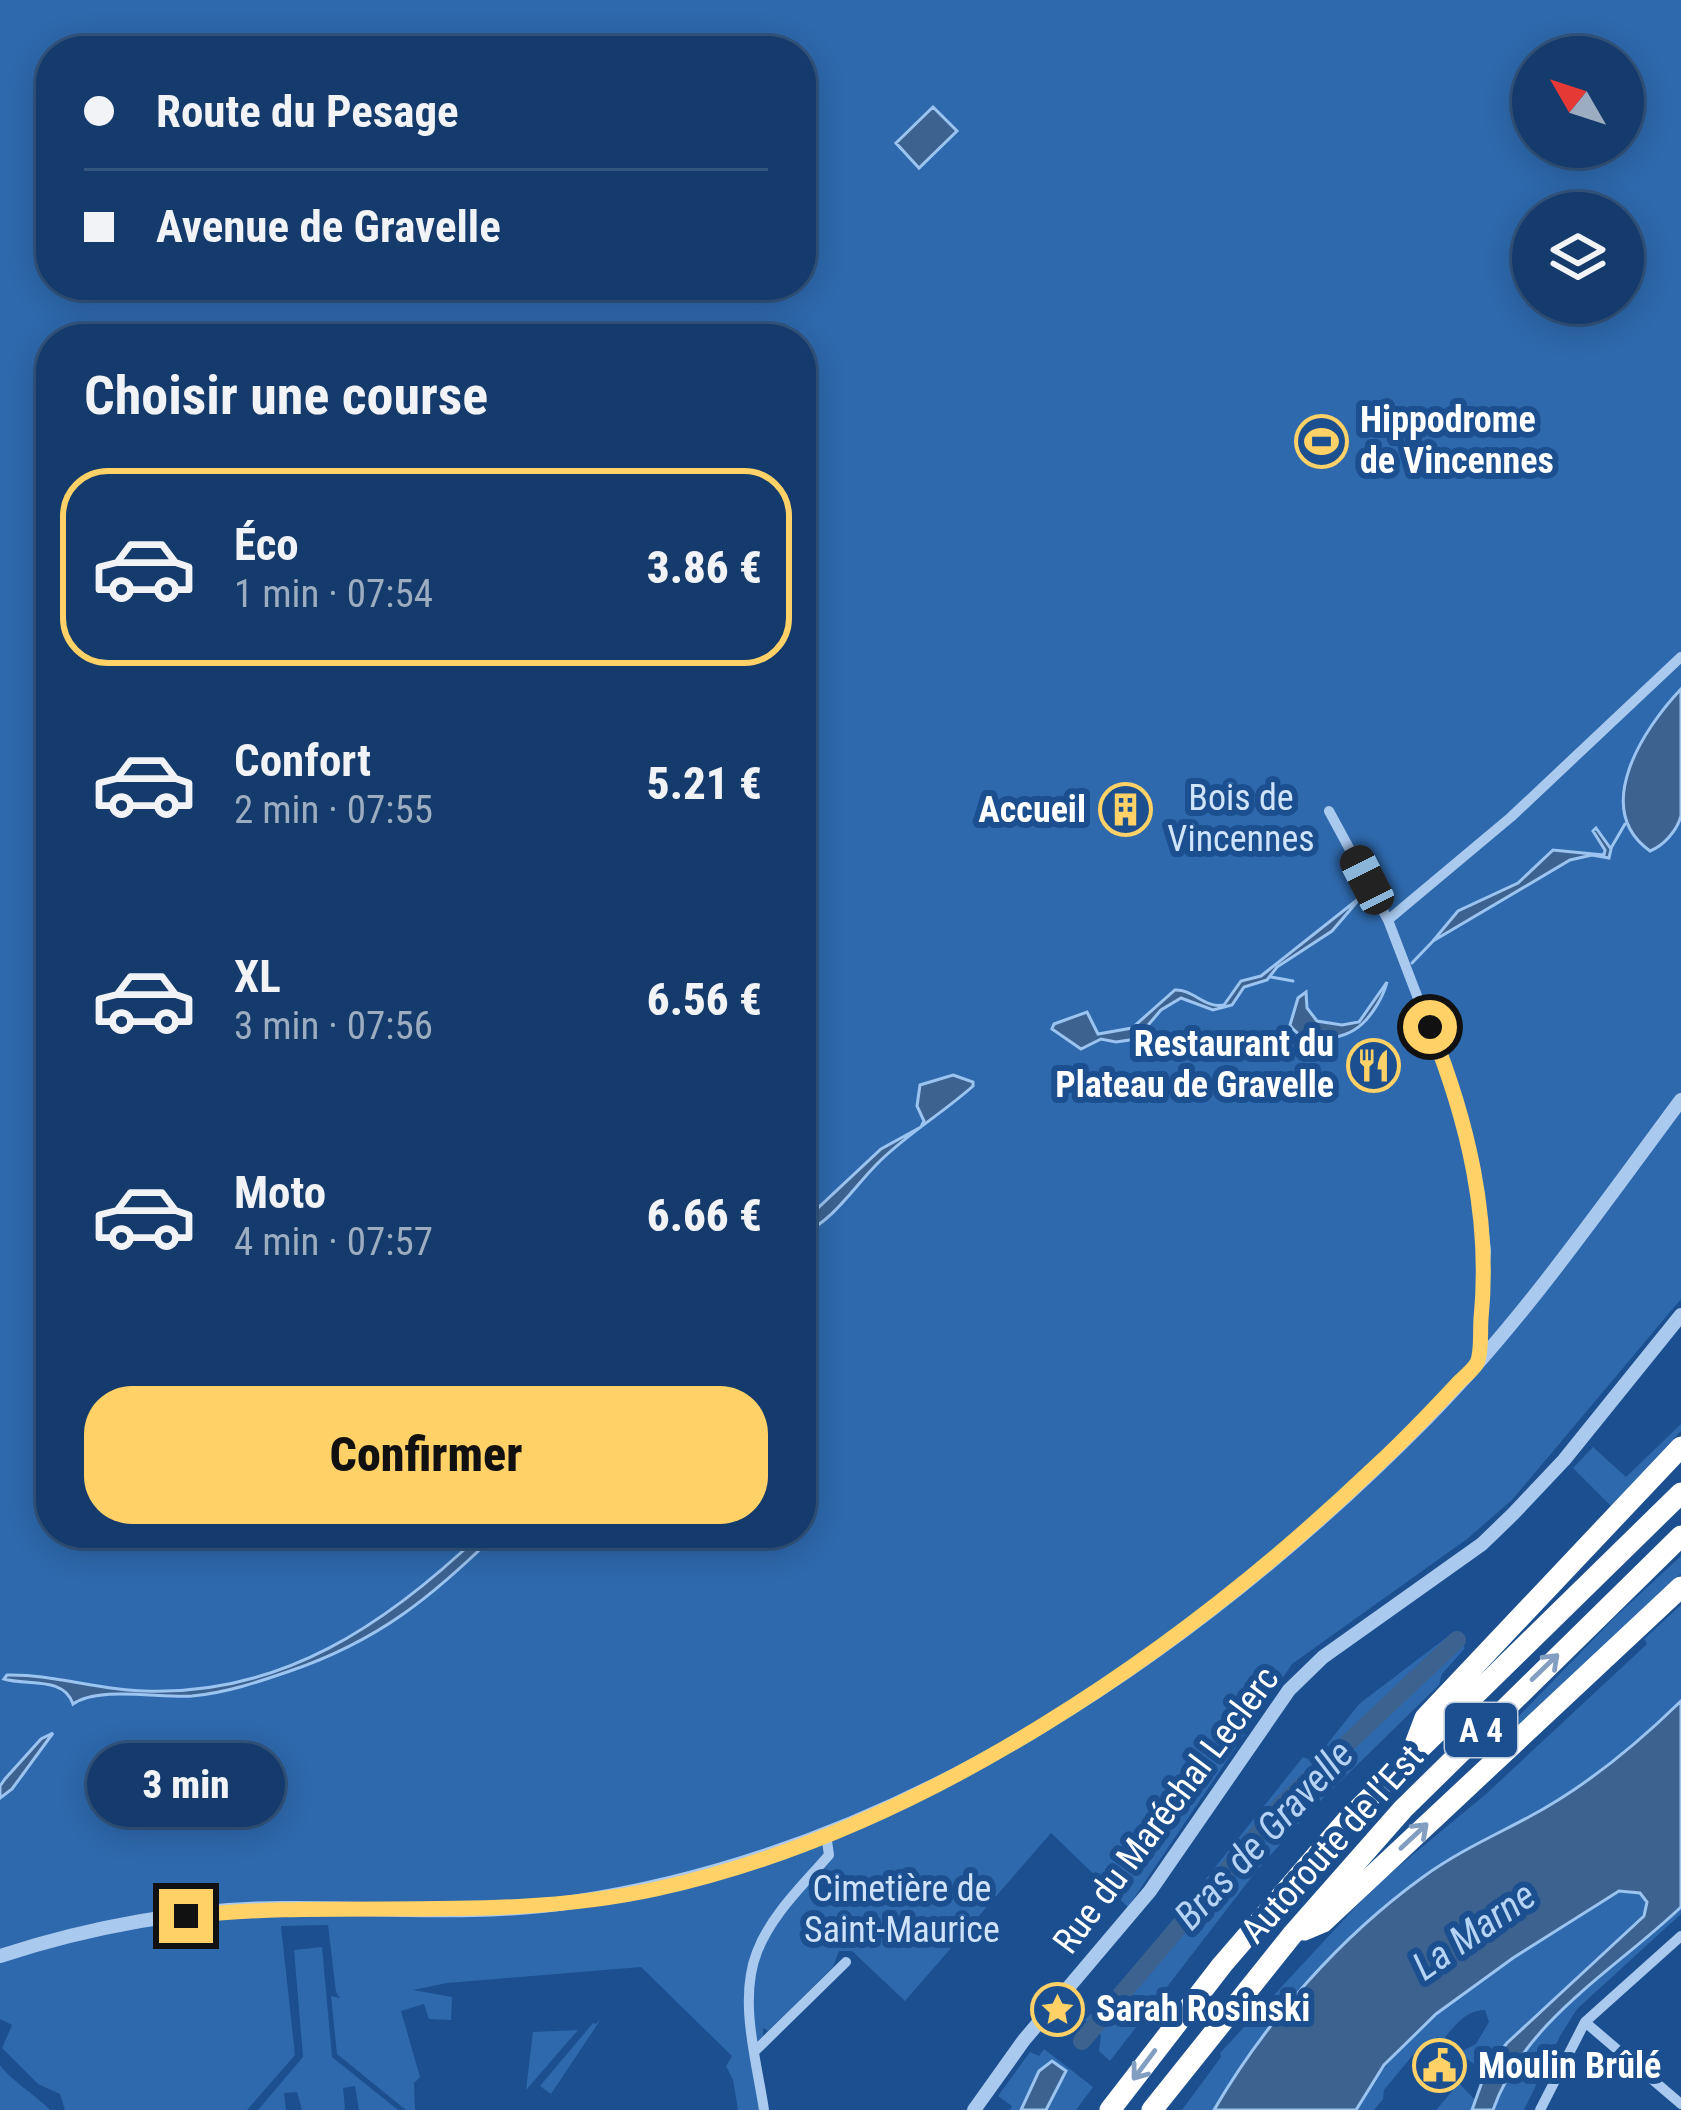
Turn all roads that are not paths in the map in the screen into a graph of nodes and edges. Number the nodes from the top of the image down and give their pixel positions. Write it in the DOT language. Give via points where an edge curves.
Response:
graph roads {
  1 [pos="1681,657"];
  2 [pos="1329,811"];
  3 [pos="1388,920"];
  4 [pos="1681,1100"];
  5 [pos="1681,1315"];
  6 [pos="1477,1363"];
  7 [pos="1681,1447"];
  8 [pos="1681,1492"];
  9 [pos="1681,1536"];
  10 [pos="1681,1587"];
  11 [pos="1412,1753"];
  12 [pos="826,1834"];
  13 [pos="1292,1935"];
  14 [pos="1681,1936"];
  15 [pos="0,1956"];
  16 [pos="846,1963"];
  17 [pos="1585,2022"];
  18 [pos="756,2050"];
  19 [pos="1681,2104"];
  20 [pos="764,2110"];
  21 [pos="974,2110"];
  22 [pos="1110,2110"];
  23 [pos="1152,2110"];
  24 [pos="1540,2110"];
  1 -- 3 [label="street"];
  2 -- 3 [label="street"];
  3 -- 6 [label="street" via="1455,1095 1479,1190 1486,1250"];
  4 -- 6 [label="street"];
  5 -- 21 [label="street, Rue du Maréchal Leclerc" via="1514,1514 1289,1690 1150,1891"];
  6 -- 12 [label="street" via="1333,1507 1197,1619 1016,1740"];
  7 -- 11 [label="highway" via="1425,1718"];
  8 -- 11 [label="highway, Autoroute de l’Est / A 4"];
  13 -- 9 [label="highway, Autoroute de l’Est / A 4, one-way" via="1465,1745"];
  13 -- 10 [label="highway, one-way" via="1323,1922"];
  11 -- 22 [label="highway, Autoroute de l’Est / A 4, one-way" via="1222,1965"];
  12 -- 15 [label="street" via="656,1889 565,1904 246,1909 72,1934"];
  12 -- 18 [label="street" via="829,1855 757,1950 749,2002"];
  13 -- 23 [label="highway, Autoroute de l’Est / A 4"];
  14 -- 17 [label="street"];
  16 -- 18 [label="street"];
  17 -- 19 [label="street"];
  17 -- 24 [label="street"];
  18 -- 20 [label="street"];
}
